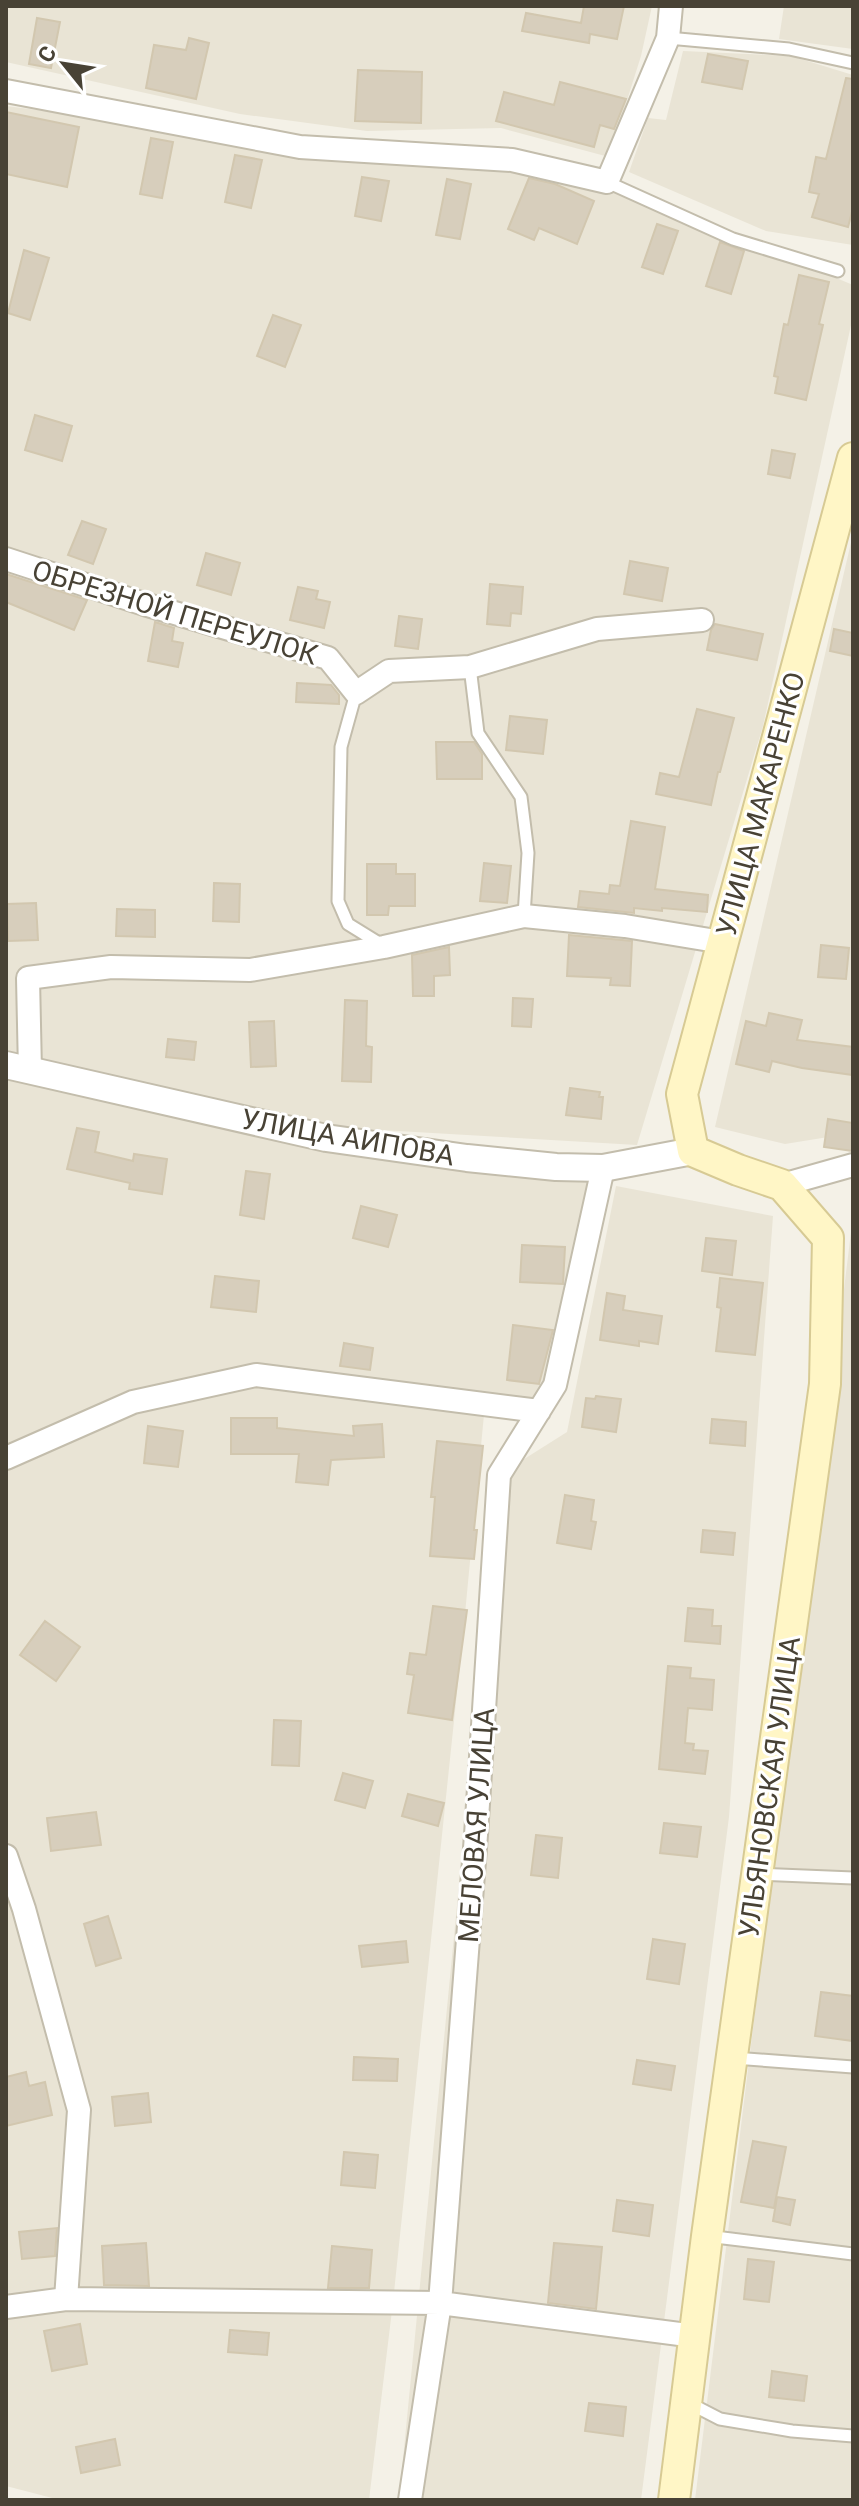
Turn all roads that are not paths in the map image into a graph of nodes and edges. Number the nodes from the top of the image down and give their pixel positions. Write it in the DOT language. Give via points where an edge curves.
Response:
graph roads {
  1 [pos="671,6"];
  2 [pos="668,38"];
  3 [pos="853,63"];
  4 [pos="6,91"];
  5 [pos="607,182"];
  6 [pos="838,271"];
  7 [pos="853,458"];
  8 [pos="6,559"];
  9 [pos="702,620"];
  10 [pos="470,667"];
  11 [pos="356,693"];
  12 [pos="524,916"];
  13 [pos="722,942"];
  14 [pos="384,947"];
  15 [pos="18,1068"];
  16 [pos="693,1151"];
  17 [pos="853,1165"];
  18 [pos="603,1168"];
  19 [pos="782,1185"];
  20 [pos="539,1411"];
  21 [pos="6,1458"];
  22 [pos="6,1856"];
  23 [pos="757,1874"];
  24 [pos="853,1878"];
  25 [pos="732,2057"];
  26 [pos="853,2067"];
  27 [pos="707,2236"];
  28 [pos="853,2254"];
  29 [pos="66,2299"];
  30 [pos="440,2303"];
  31 [pos="6,2307"];
  32 [pos="695,2336"];
  33 [pos="686,2401"];
  34 [pos="853,2436"];
  35 [pos="410,2500"];
  36 [pos="674,2500"];
  1 -- 2 [label="street"];
  2 -- 3 [label="lane" via="789,49"];
  2 -- 5 [label="street"];
  4 -- 5 [label="street" via="300,147 512,160"];
  5 -- 6 [label="lane" via="733,239"];
  7 -- 13 [label="main road, УЛИЦА МАКАРЕНКО"];
  8 -- 11 [label="street, ОБРЕЗНОЙ ПЕРЕУЛОК" via="328,658"];
  9 -- 10 [label="street" via="597,629"];
  10 -- 11 [label="street" via="389,671"];
  10 -- 12 [label="lane" via="478,733 521,797 528,853"];
  11 -- 14 [label="lane" via="341,747 338,901 348,924"];
  12 -- 13 [label="street"];
  12 -- 14 [label="street"];
  13 -- 16 [label="main road, УЛИЦА МАКАРЕНКО" via="682,1094"];
  14 -- 15 [label="street" via="250,970 111,967 28,978"];
  15 -- 18 [label="street, УЛИЦА АИПОВА" via="326,1138 467,1158"];
  16 -- 18 [label="street, УЛИЦА АИПОВА"];
  16 -- 19 [label="main road"];
  17 -- 19 [label="street"];
  18 -- 20 [label="street, МЕЛОВАЯ УЛИЦА" via="555,1385"];
  19 -- 23 [label="main road, УЛЬЯНОВСКАЯ УЛИЦА" via="828,1238 825,1384"];
  20 -- 21 [label="street" via="256,1375 133,1402"];
  20 -- 30 [label="street, МЕЛОВАЯ УЛИЦА" via="499,1475"];
  22 -- 29 [label="street" via="79,2110"];
  23 -- 24 [label="lane"];
  23 -- 25 [label="main road, УЛЬЯНОВСКАЯ УЛИЦА"];
  25 -- 26 [label="lane"];
  25 -- 27 [label="main road, УЛЬЯНОВСКАЯ УЛИЦА"];
  27 -- 28 [label="lane"];
  27 -- 32 [label="main road, УЛЬЯНОВСКАЯ УЛИЦА"];
  29 -- 30 [label="street"];
  29 -- 31 [label="street"];
  30 -- 32 [label="street"];
  30 -- 35 [label="street, МЕЛОВАЯ УЛИЦА"];
  32 -- 33 [label="main road, УЛЬЯНОВСКАЯ УЛИЦА"];
  33 -- 34 [label="lane" via="720,2419"];
  33 -- 36 [label="main road, УЛЬЯНОВСКАЯ УЛИЦА"];
}
